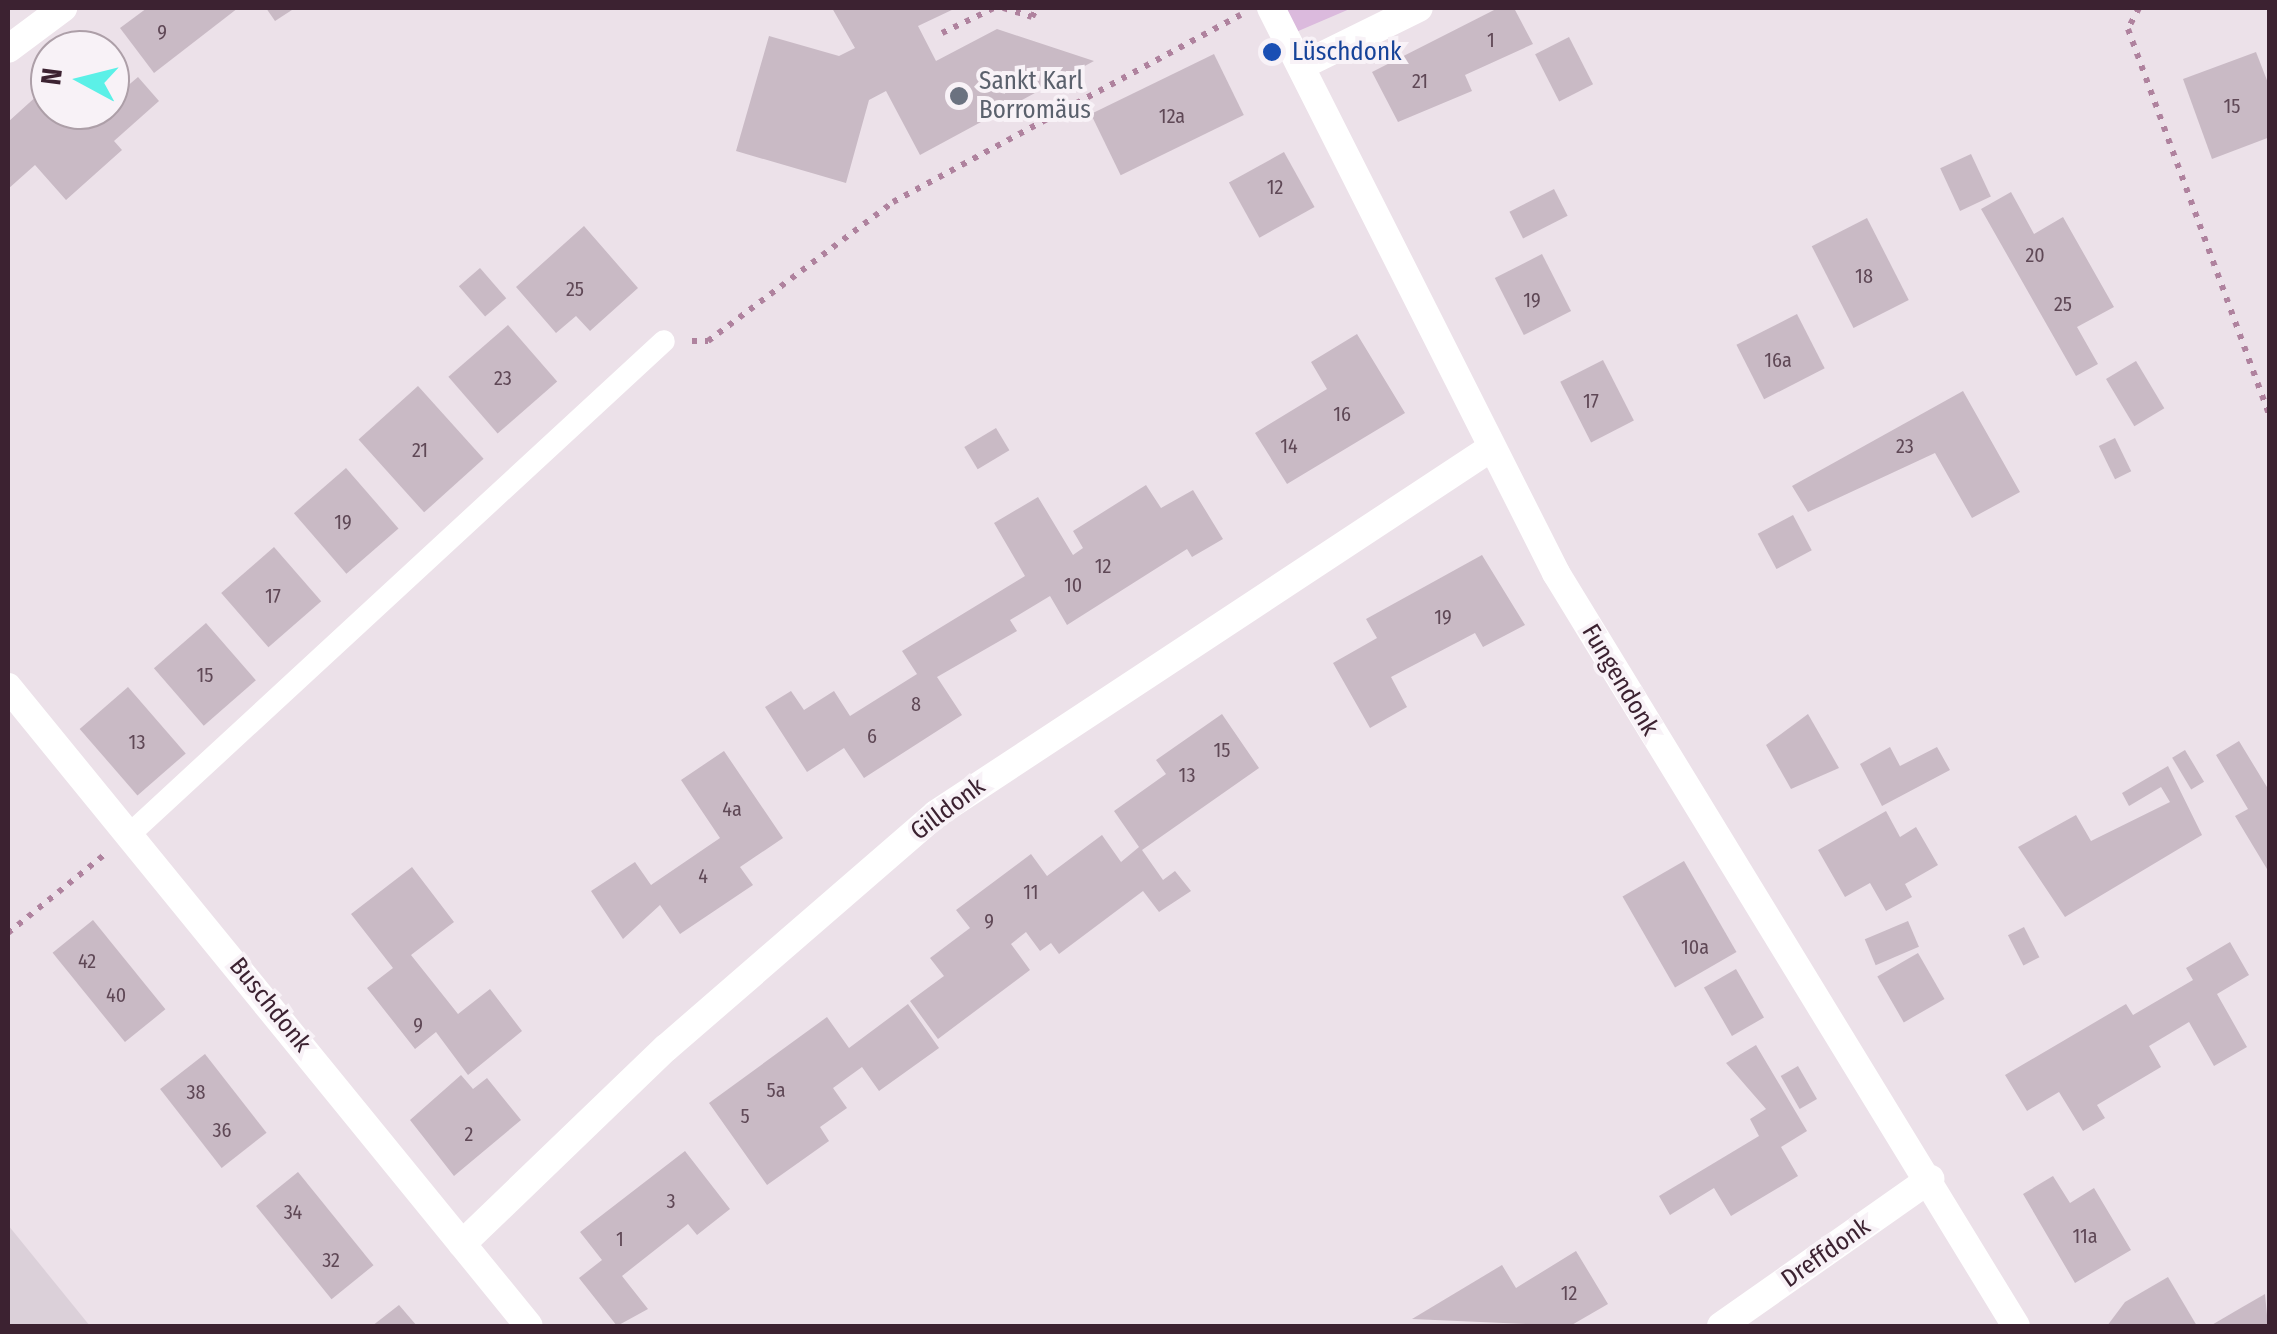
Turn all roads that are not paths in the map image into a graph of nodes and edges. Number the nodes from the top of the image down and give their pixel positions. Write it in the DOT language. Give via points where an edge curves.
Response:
graph roads {
  1 [pos="63,8"];
  2 [pos="1271,8"];
  3 [pos="1420,8"];
  4 [pos="8,49"];
  5 [pos="1304,65"];
  6 [pos="664,340"];
  7 [pos="1492,448"];
  8 [pos="8,688"];
  9 [pos="131,833"];
  10 [pos="1930,1179"];
  11 [pos="462,1244"];
  12 [pos="528,1326"];
  13 [pos="1721,1326"];
  14 [pos="2016,1326"];
  1 -- 4 [label="street"];
  2 -- 5 [label="street, Fungendonk"];
  3 -- 5 [label="street"];
  5 -- 7 [label="street, Fungendonk"];
  6 -- 9 [label="lane"];
  7 -- 10 [label="street, Fungendonk" via="1703,822"];
  7 -- 11 [label="street, Gilldonk" via="936,814 666,1048"];
  8 -- 9 [label="street, Buschdonk"];
  9 -- 11 [label="street, Buschdonk"];
  10 -- 13 [label="street, Dreffdonk"];
  10 -- 14 [label="street, Fungendonk"];
  11 -- 12 [label="street, Buschdonk"];
}
